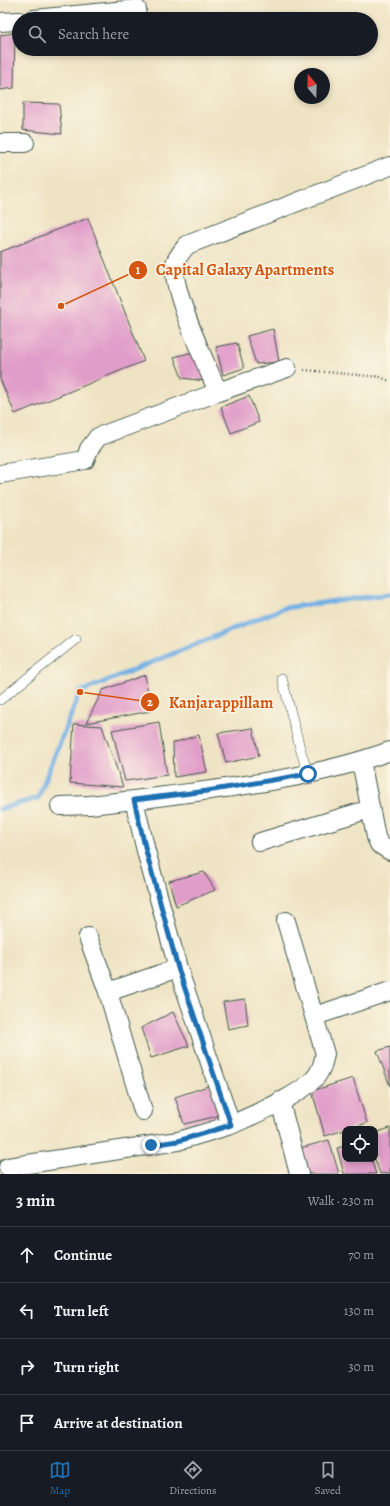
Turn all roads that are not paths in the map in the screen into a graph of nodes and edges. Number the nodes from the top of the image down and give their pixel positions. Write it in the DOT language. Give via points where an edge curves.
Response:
graph roads {
  1 [pos="137,9"];
  2 [pos="106,12"];
  3 [pos="12,21"];
  4 [pos="0,22"];
  5 [pos="0,143"];
  6 [pos="25,143"];
  7 [pos="390,166"];
  8 [pos="287,368"];
  9 [pos="218,392"];
  10 [pos="0,474"];
  11 [pos="76,639"];
  12 [pos="282,678"];
  13 [pos="0,700"];
  14 [pos="390,750"];
  15 [pos="361,761"];
  16 [pos="308,774"];
  17 [pos="134,800"];
  18 [pos="60,806"];
  19 [pos="370,809"];
  20 [pos="260,842"];
  21 [pos="390,851"];
  22 [pos="286,921"];
  23 [pos="88,937"];
  24 [pos="178,968"];
  25 [pos="390,991"];
  26 [pos="108,992"];
  27 [pos="315,1016"];
  28 [pos="280,1101"];
  29 [pos="143,1111"];
  30 [pos="231,1125"];
  31 [pos="6,1167"];
  32 [pos="299,1174"];
  1 -- 2 [label="street"];
  3 -- 4 [label="street"];
  5 -- 6 [label="street"];
  7 -- 9 [label="street" via="187,245 175,263 176,284"];
  8 -- 9 [label="street"];
  9 -- 10 [label="street" via="98,437 85,460"];
  11 -- 13 [label="lane"];
  12 -- 16 [label="lane"];
  14 -- 15 [label="street"];
  15 -- 16 [label="street"];
  15 -- 19 [label="street"];
  16 -- 17 [label="street"];
  17 -- 18 [label="street"];
  17 -- 24 [label="street"];
  19 -- 20 [label="street"];
  19 -- 21 [label="street" via="379,844"];
  22 -- 27 [label="street"];
  23 -- 26 [label="street"];
  24 -- 26 [label="street"];
  24 -- 30 [label="street"];
  25 -- 27 [label="street"];
  26 -- 29 [label="street"];
  27 -- 28 [label="street" via="325,1054 322,1067 298,1092"];
  28 -- 30 [label="street"];
  28 -- 32 [label="street"];
  30 -- 31 [label="street" via="178,1141"];
}
